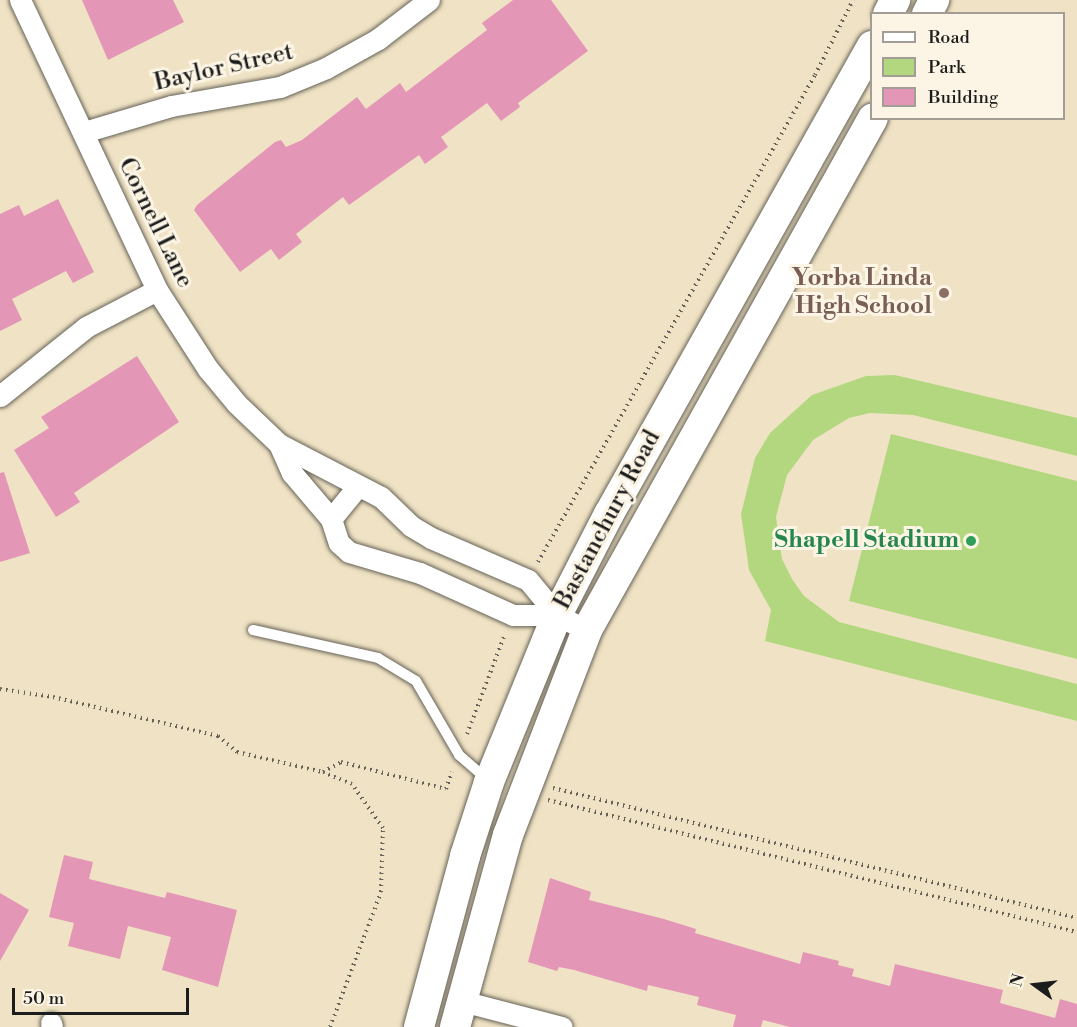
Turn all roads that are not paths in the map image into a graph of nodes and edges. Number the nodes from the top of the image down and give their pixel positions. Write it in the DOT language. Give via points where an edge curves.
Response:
graph roads {
  1 [pos="20,0"];
  2 [pos="429,0"];
  3 [pos="870,50"];
  4 [pos="870,88"];
  5 [pos="872,120"];
  6 [pos="84,132"];
  7 [pos="853,154"];
  8 [pos="157,290"];
  9 [pos="0,396"];
  10 [pos="279,444"];
  11 [pos="357,487"];
  12 [pos="331,519"];
  13 [pos="557,615"];
  14 [pos="253,630"];
  15 [pos="587,630"];
  16 [pos="489,782"];
  17 [pos="459,1014"];
  18 [pos="419,1027"];
  19 [pos="562,1027"];
  1 -- 6 [label="street, Cornell Lane"];
  2 -- 6 [label="street, Baylor Street" via="378,39 326,68 280,87 171,106"];
  3 -- 13 [label="main road, Bastanchury Road" via="609,514"];
  4 -- 7 [label="main road" via="853,120"];
  5 -- 7 [label="main road, Bastanchury Road"];
  6 -- 8 [label="street, Cornell Lane"];
  7 -- 15 [label="main road, Bastanchury Road"];
  8 -- 9 [label="street" via="86,327"];
  8 -- 10 [label="street, Cornell Lane" via="208,369"];
  10 -- 11 [label="street, Cornell Lane" via="307,455"];
  10 -- 12 [label="street, Cornell Lane" via="292,473"];
  11 -- 12 [label="street"];
  11 -- 13 [label="street, Cornell Lane" via="381,497 411,526 431,538 528,579"];
  12 -- 13 [label="street, Cornell Lane" via="339,543 349,552 420,573 513,615"];
  13 -- 15 [label="street, Cornell Lane"];
  13 -- 16 [label="main road, Bastanchury Road"];
  14 -- 16 [label="lane" via="378,658 416,681 459,755"];
  15 -- 17 [label="main road, Bastanchury Road" via="508,835"];
  16 -- 18 [label="main road, Bastanchury Road"];
  17 -- 19 [label="street"];
}
